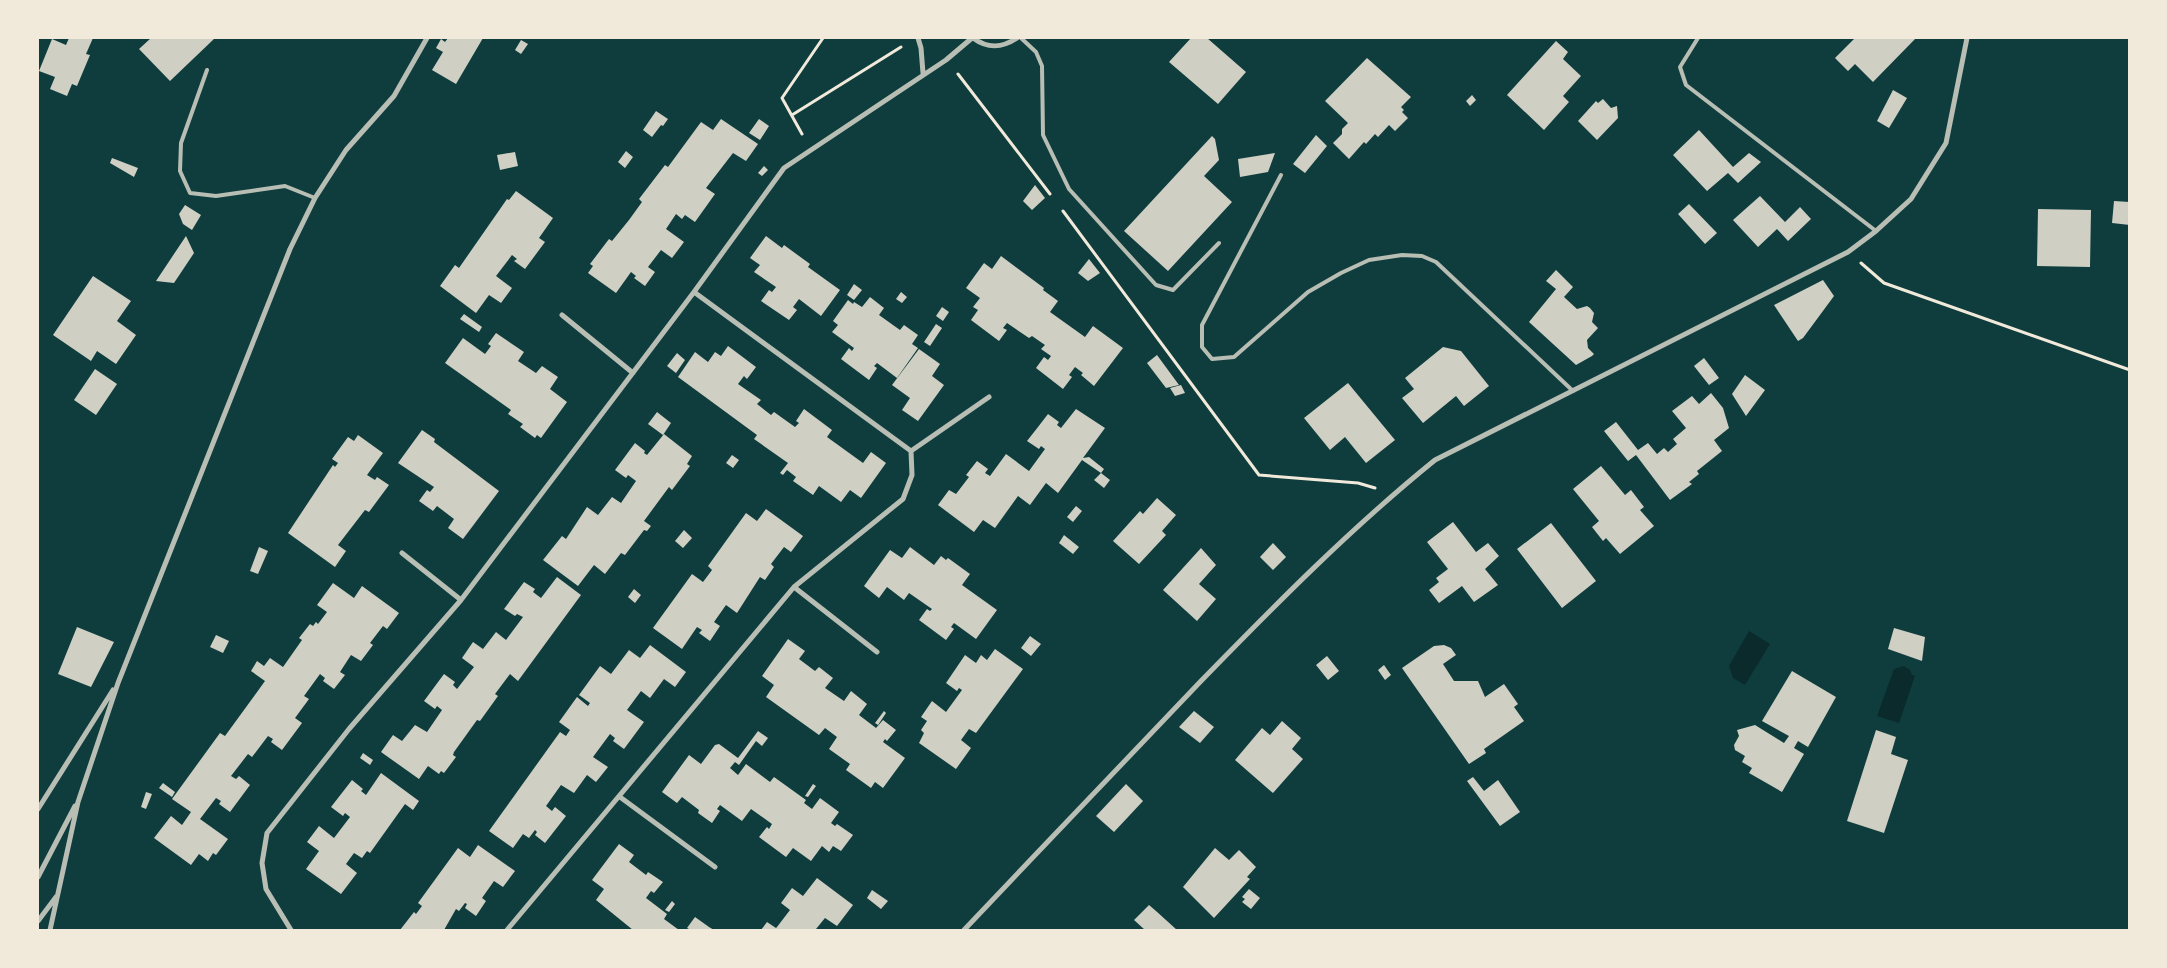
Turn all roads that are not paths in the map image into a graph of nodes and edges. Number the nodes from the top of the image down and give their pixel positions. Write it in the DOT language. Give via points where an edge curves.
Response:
graph roads {
  1 [pos="427,38"];
  2 [pos="918,38"];
  3 [pos="972,38"];
  4 [pos="1019,38"];
  5 [pos="1698,38"];
  6 [pos="1967,38"];
  7 [pos="207,70"];
  8 [pos="923,74"];
  9 [pos="1281,176"];
  10 [pos="315,198"];
  11 [pos="1876,231"];
  12 [pos="1219,243"];
  13 [pos="694,292"];
  14 [pos="562,315"];
  15 [pos="633,372"];
  16 [pos="1573,390"];
  17 [pos="989,397"];
  18 [pos="911,451"];
  19 [pos="402,553"];
  20 [pos="794,588"];
  21 [pos="461,600"];
  22 [pos="876,652"];
  23 [pos="118,683"];
  24 [pos="620,796"];
  25 [pos="78,802"];
  26 [pos="38,809"];
  27 [pos="715,867"];
  28 [pos="38,878"];
  29 [pos="58,894"];
  30 [pos="38,921"];
  31 [pos="50,930"];
  32 [pos="291,930"];
  33 [pos="507,930"];
  34 [pos="964,930"];
  1 -- 10 [label="street" via="394,96 346,150"];
  2 -- 8 [label="street"];
  3 -- 4 [label="street" via="994,46 1006,45"];
  3 -- 8 [label="street"];
  4 -- 12 [label="lane" via="1036,52 1042,66 1043,134 1069,189 1156,285 1173,290"];
  5 -- 11 [label="lane" via="1680,67 1686,85"];
  6 -- 11 [label="street" via="1946,143 1911,199"];
  7 -- 10 [label="lane" via="181,143 180,171 190,192 216,196 285,186"];
  8 -- 13 [label="street" via="784,168"];
  9 -- 16 [label="lane" via="1202,325 1202,347 1212,358 1234,357 1308,292 1341,273 1369,260 1402,255 1422,256 1436,262"];
  10 -- 23 [label="street" via="290,249"];
  11 -- 16 [label="street" via="1848,252"];
  13 -- 15 [label="street"];
  13 -- 18 [label="street"];
  14 -- 15 [label="street"];
  15 -- 21 [label="street"];
  16 -- 34 [label="street" via="1435,460 1392,496 1295,584"];
  17 -- 18 [label="street"];
  18 -- 20 [label="street" via="912,475 903,499"];
  19 -- 21 [label="street"];
  20 -- 22 [label="street"];
  20 -- 24 [label="street"];
  21 -- 32 [label="street" via="349,729 267,833 262,863 266,889"];
  23 -- 25 [label="street"];
  23 -- 26 [label="street"];
  24 -- 27 [label="street"];
  24 -- 33 [label="street"];
  25 -- 28 [label="street"];
  25 -- 29 [label="street"];
  29 -- 30 [label="street"];
  29 -- 31 [label="street"];
}
